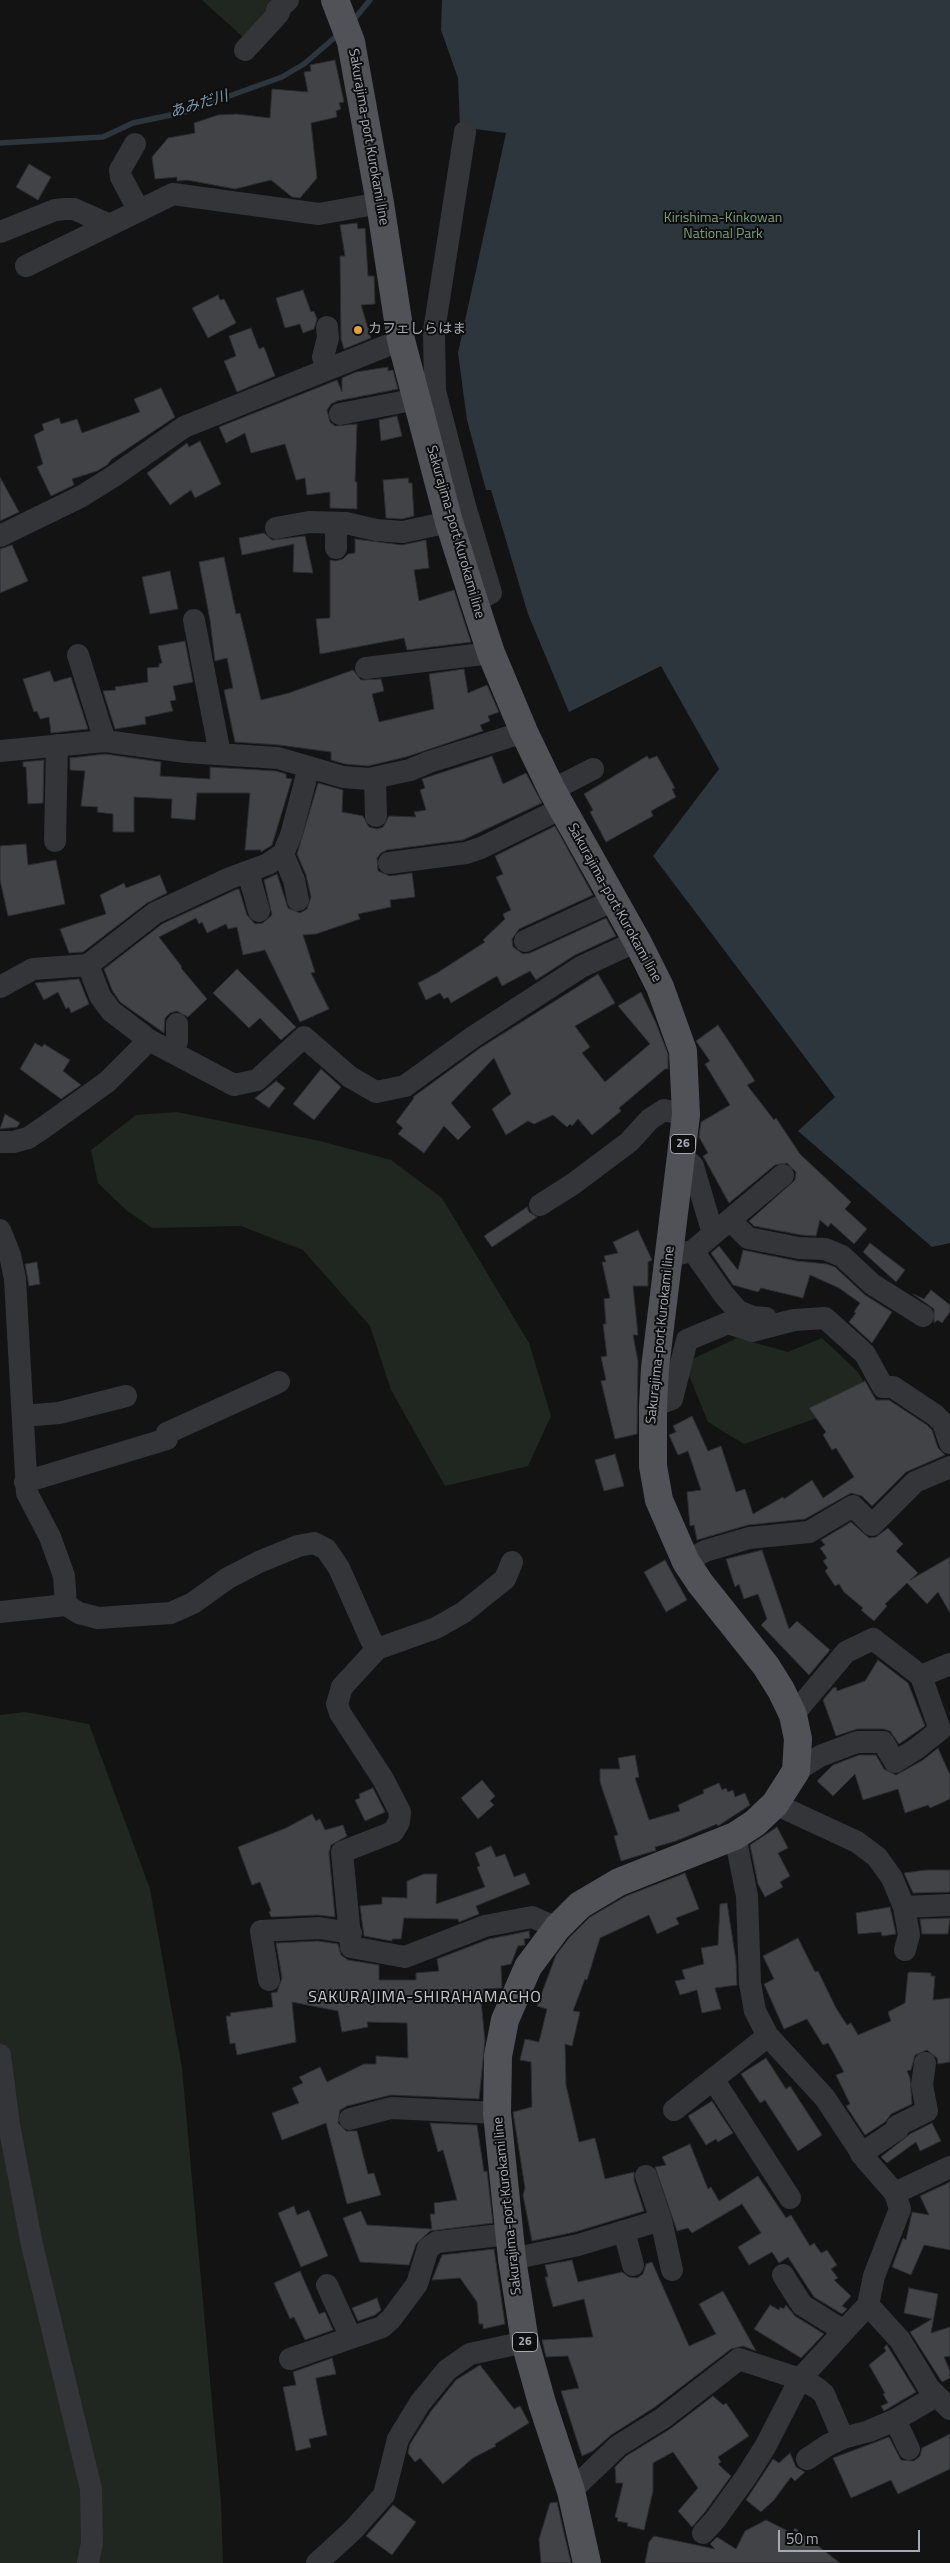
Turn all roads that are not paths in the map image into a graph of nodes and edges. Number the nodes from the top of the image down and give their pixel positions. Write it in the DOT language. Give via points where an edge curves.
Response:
graph roads {
  1 [pos="288,0"];
  2 [pos="338,7"];
  3 [pos="245,50"];
  4 [pos="465,132"];
  5 [pos="135,144"];
  6 [pos="380,203"];
  7 [pos="139,211"];
  8 [pos="110,224"];
  9 [pos="0,232"];
  10 [pos="26,266"];
  11 [pos="327,327"];
  12 [pos="401,340"];
  13 [pos="327,369"];
  14 [pos="417,399"];
  15 [pos="340,414"];
  16 [pos="449,522"];
  17 [pos="336,523"];
  18 [pos="276,528"];
  19 [pos="0,536"];
  20 [pos="336,548"];
  21 [pos="474,601"];
  22 [pos="194,620"];
  23 [pos="491,653"];
  24 [pos="78,654"];
  25 [pos="366,668"];
  26 [pos="524,732"];
  27 [pos="105,740"];
  28 [pos="57,745"];
  29 [pos="0,751"];
  30 [pos="220,754"];
  31 [pos="309,767"];
  32 [pos="593,769"];
  33 [pos="375,778"];
  34 [pos="557,799"];
  35 [pos="376,816"];
  36 [pos="55,841"];
  37 [pos="283,854"];
  38 [pos="389,863"];
  39 [pos="248,872"];
  40 [pos="298,900"];
  41 [pos="614,900"];
  42 [pos="259,911"];
  43 [pos="525,941"];
  44 [pos="637,941"];
  45 [pos="88,965"];
  46 [pos="0,987"];
  47 [pos="177,1024"];
  48 [pos="149,1040"];
  49 [pos="171,1052"];
  50 [pos="686,1115"];
  51 [pos="0,1142"];
  52 [pos="682,1156"];
  53 [pos="783,1175"];
  54 [pos="540,1204"];
  55 [pos="722,1227"];
  56 [pos="0,1230"];
  57 [pos="681,1254"];
  58 [pos="923,1316"];
  59 [pos="794,1324"];
  60 [pos="279,1382"];
  61 [pos="126,1396"];
  62 [pos="653,1406"];
  63 [pos="24,1416"];
  64 [pos="950,1443"];
  65 [pos="950,1468"];
  66 [pos="25,1482"];
  67 [pos="512,1562"];
  68 [pos="686,1562"];
  69 [pos="66,1605"];
  70 [pos="0,1612"];
  71 [pos="377,1649"];
  72 [pos="950,1664"];
  73 [pos="921,1676"];
  74 [pos="793,1715"];
  75 [pos="796,1771"];
  76 [pos="775,1804"];
  77 [pos="735,1836"];
  78 [pos="950,1905"];
  79 [pos="904,1907"];
  80 [pos="557,1928"];
  81 [pos="351,1933"];
  82 [pos="905,1950"];
  83 [pos="269,1980"];
  84 [pos="768,2036"];
  85 [pos="0,2055"];
  86 [pos="925,2063"];
  87 [pos="713,2079"];
  88 [pos="674,2110"];
  89 [pos="497,2113"];
  90 [pos="350,2119"];
  91 [pos="861,2154"];
  92 [pos="950,2167"];
  93 [pos="646,2176"];
  94 [pos="895,2193"];
  95 [pos="790,2198"];
  96 [pos="661,2220"];
  97 [pos="624,2231"];
  98 [pos="511,2246"];
  99 [pos="633,2265"];
  100 [pos="672,2270"];
  101 [pos="783,2275"];
  102 [pos="327,2285"];
  103 [pos="868,2305"];
  104 [pos="844,2331"];
  105 [pos="351,2338"];
  106 [pos="525,2342"];
  107 [pos="290,2359"];
  108 [pos="800,2379"];
  109 [pos="943,2402"];
  110 [pos="895,2420"];
  111 [pos="843,2438"];
  112 [pos="909,2449"];
  113 [pos="807,2459"];
  114 [pos="571,2491"];
  115 [pos="703,2533"];
  116 [pos="88,2563"];
  117 [pos="317,2563"];
  118 [pos="587,2563"];
  1 -- 3 [label="street"];
  2 -- 6 [label="main road, Sakurajima-port Kurokami line / 26" via="350,42"];
  4 -- 21 [label="street" via="434,331 435,391 464,506 491,592"];
  5 -- 7 [label="street" via="120,170"];
  6 -- 7 [label="street" via="319,214 173,194"];
  6 -- 12 [label="main road, Sakurajima-port Kurokami line / 26"];
  7 -- 8 [label="street"];
  8 -- 9 [label="street" via="74,209 65,209"];
  8 -- 10 [label="street"];
  11 -- 13 [label="street" via="323,357"];
  12 -- 13 [label="street"];
  12 -- 14 [label="main road, Sakurajima-port Kurokami line / 26"];
  13 -- 19 [label="street" via="184,427 90,491"];
  14 -- 15 [label="street"];
  14 -- 16 [label="main road, Sakurajima-port Kurokami line / 26"];
  16 -- 17 [label="street" via="403,532"];
  16 -- 21 [label="main road, Sakurajima-port Kurokami line / 26"];
  17 -- 18 [label="street" via="309,522"];
  17 -- 20 [label="street"];
  21 -- 23 [label="main road, Sakurajima-port Kurokami line / 26"];
  22 -- 30 [label="street"];
  23 -- 25 [label="street"];
  23 -- 26 [label="main road, Sakurajima-port Kurokami line / 26"];
  24 -- 27 [label="street"];
  26 -- 33 [label="street" via="410,770"];
  26 -- 34 [label="main road, Sakurajima-port Kurokami line / 26"];
  27 -- 28 [label="street"];
  27 -- 30 [label="street"];
  28 -- 29 [label="street"];
  28 -- 36 [label="street"];
  30 -- 31 [label="street" via="278,758"];
  31 -- 33 [label="street" via="343,777"];
  31 -- 37 [label="street" via="291,836"];
  32 -- 34 [label="street"];
  33 -- 35 [label="street"];
  34 -- 38 [label="street" via="481,848 466,853"];
  34 -- 41 [label="main road, Sakurajima-port Kurokami line / 26"];
  37 -- 39 [label="street"];
  37 -- 40 [label="street"];
  39 -- 42 [label="street"];
  39 -- 45 [label="street" via="154,913"];
  41 -- 43 [label="street"];
  41 -- 44 [label="main road, Sakurajima-port Kurokami line / 26"];
  44 -- 49 [label="street" via="581,967 472,1037 405,1086 376,1092 350,1077 304,1037 257,1080 234,1085"];
  44 -- 50 [label="main road, Sakurajima-port Kurokami line / 26" via="660,987 683,1051"];
  45 -- 46 [label="street" via="33,969"];
  45 -- 48 [label="street" via="100,996 111,1010"];
  47 -- 49 [label="street" via="177,1041"];
  48 -- 49 [label="street"];
  48 -- 51 [label="street" via="106,1082 43,1128 28,1138"];
  50 -- 52 [label="main road, Sakurajima-port Kurokami line / 26"];
  50 -- 54 [label="street" via="664,1110 650,1119 629,1142"];
  52 -- 55 [label="street" via="694,1166"];
  52 -- 57 [label="main road, Sakurajima-port Kurokami line / 26"];
  53 -- 55 [label="street"];
  55 -- 57 [label="street"];
  55 -- 58 [label="street" via="748,1238 799,1248 825,1249 842,1256 872,1284"];
  56 -- 63 [label="street" via="15,1279"];
  57 -- 59 [label="street" via="738,1311"];
  57 -- 62 [label="main road, Sakurajima-port Kurokami line / 26"];
  59 -- 62 [label="street" via="752,1331 728,1322 687,1340 672,1399"];
  59 -- 64 [label="street" via="825,1318 837,1327 865,1354 883,1388 893,1387 935,1415 943,1423"];
  60 -- 66 [label="street" via="167,1433 167,1438"];
  61 -- 63 [label="street" via="59,1413"];
  62 -- 68 [label="main road, Sakurajima-port Kurokami line / 26" via="653,1466 660,1500"];
  63 -- 66 [label="street"];
  65 -- 68 [label="street" via="915,1482 872,1525 853,1506 809,1532 749,1538 705,1551"];
  66 -- 69 [label="street" via="32,1506 50,1537 64,1576"];
  67 -- 71 [label="street" via="505,1579 464,1612 436,1628"];
  68 -- 74 [label="main road, Sakurajima-port Kurokami line / 26" via="766,1666"];
  69 -- 70 [label="street"];
  69 -- 71 [label="street" via="79,1614 98,1618 171,1613 259,1562 314,1543 326,1549 339,1568"];
  71 -- 81 [label="street" via="332,1687 340,1713 383,1779 400,1812 393,1832 342,1852"];
  72 -- 73 [label="street"];
  73 -- 74 [label="street" via="873,1639 846,1652"];
  73 -- 75 [label="street" via="940,1730 916,1749 895,1762 883,1742 858,1742 820,1756"];
  74 -- 75 [label="main road, Sakurajima-port Kurokami line / 26" via="798,1739"];
  75 -- 76 [label="main road, Sakurajima-port Kurokami line / 26"];
  76 -- 77 [label="main road, Sakurajima-port Kurokami line / 26"];
  76 -- 79 [label="street" via="857,1842 877,1857 892,1878"];
  77 -- 80 [label="main road, Sakurajima-port Kurokami line / 26" via="618,1882 580,1905"];
  77 -- 84 [label="street" via="747,1896 750,1983 755,2011"];
  78 -- 79 [label="street"];
  79 -- 82 [label="street" via="909,1935"];
  80 -- 81 [label="street" via="532,1917 504,1922 485,1926 405,1957 351,1947"];
  80 -- 89 [label="main road, Sakurajima-port Kurokami line / 26" via="528,1967 505,2020 498,2056"];
  81 -- 83 [label="street" via="319,1928 261,1931"];
  84 -- 87 [label="street"];
  84 -- 91 [label="street" via="825,2098"];
  85 -- 116 [label="street" via="9,2125 32,2244 91,2489 92,2543"];
  86 -- 91 [label="street" via="922,2086 927,2111 897,2126 898,2129"];
  87 -- 88 [label="street"];
  87 -- 95 [label="street"];
  89 -- 90 [label="street" via="391,2108"];
  89 -- 98 [label="main road, Sakurajima-port Kurokami line / 26"];
  91 -- 94 [label="street"];
  92 -- 94 [label="street"];
  93 -- 96 [label="street"];
  94 -- 103 [label="street" via="900,2209 874,2276"];
  96 -- 97 [label="street"];
  96 -- 100 [label="street"];
  97 -- 98 [label="street" via="578,2245"];
  97 -- 99 [label="street"];
  98 -- 105 [label="street" via="437,2242 428,2248 417,2284 391,2320 374,2331"];
  98 -- 106 [label="main road, Sakurajima-port Kurokami line / 26"];
  101 -- 104 [label="street" via="802,2305"];
  102 -- 105 [label="street"];
  103 -- 104 [label="street"];
  103 -- 109 [label="street" via="900,2340"];
  104 -- 108 [label="street"];
  105 -- 107 [label="street"];
  106 -- 114 [label="main road, Sakurajima-port Kurokami line / 26"];
  106 -- 117 [label="street" via="470,2354 447,2370 420,2403 398,2439 384,2494 353,2530"];
  108 -- 111 [label="street" via="824,2394"];
  108 -- 114 [label="street" via="739,2359 664,2418 618,2446"];
  108 -- 115 [label="street" via="765,2447 716,2520"];
  109 -- 110 [label="street"];
  110 -- 111 [label="street"];
  110 -- 112 [label="street"];
  111 -- 113 [label="street"];
  114 -- 118 [label="main road, Sakurajima-port Kurokami line / 26"];
}
